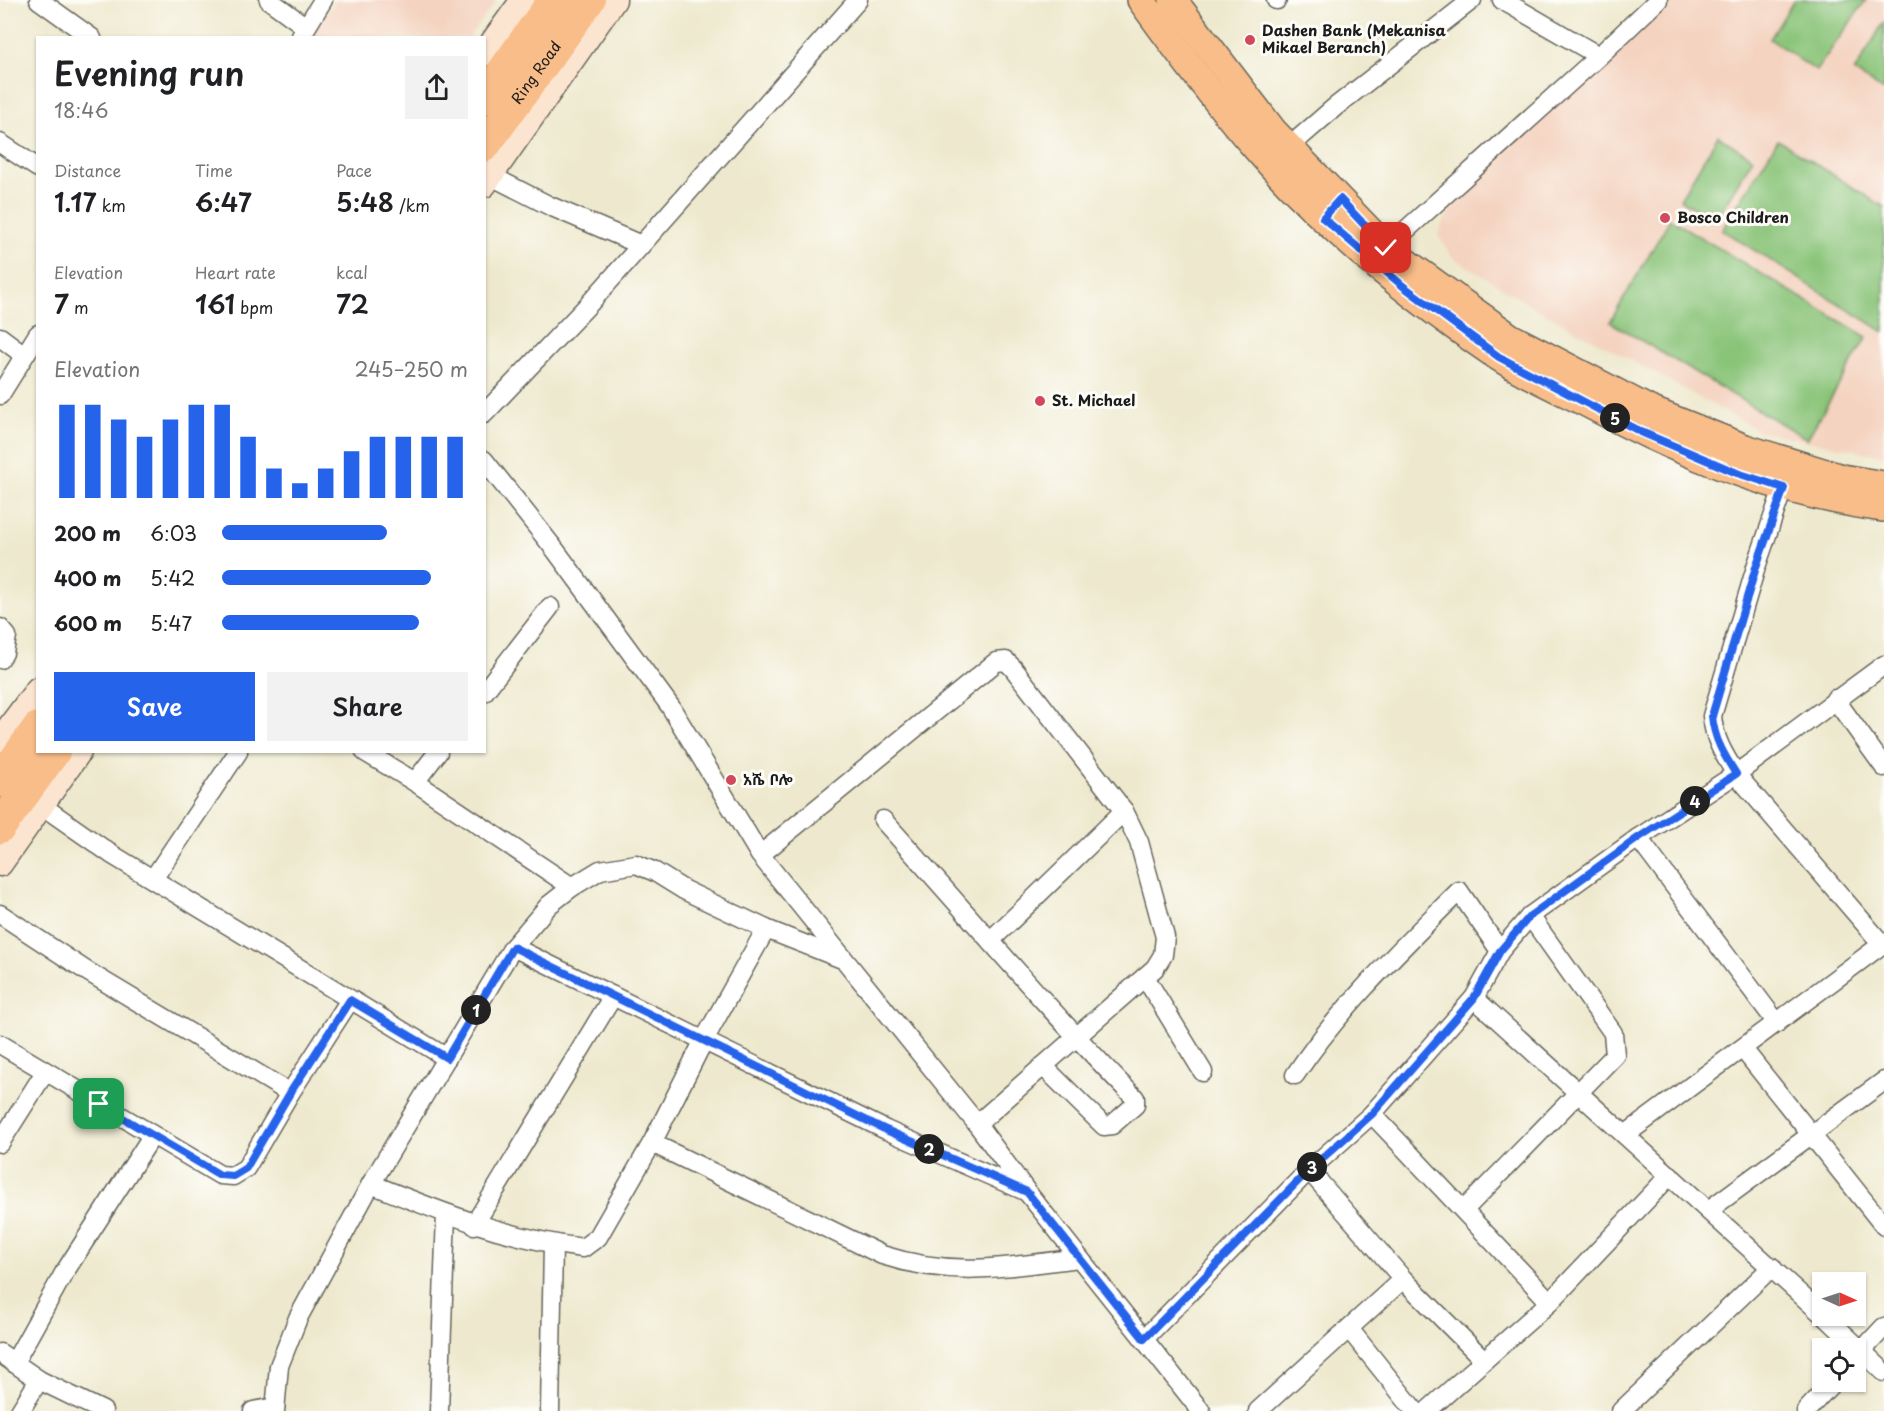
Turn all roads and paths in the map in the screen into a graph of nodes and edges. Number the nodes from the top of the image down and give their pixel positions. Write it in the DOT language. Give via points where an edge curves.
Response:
graph roads {
  1 [pos="39,0"];
  2 [pos="269,0"];
  3 [pos="323,0"];
  4 [pos="523,0"];
  5 [pos="554,0"];
  6 [pos="589,0"];
  7 [pos="614,0"];
  8 [pos="858,0"];
  9 [pos="1141,0"];
  10 [pos="1173,0"];
  11 [pos="1472,0"];
  12 [pos="1502,0"];
  13 [pos="1658,0"];
  14 [pos="303,32"];
  15 [pos="89,36"];
  16 [pos="486,51"];
  17 [pos="1599,56"];
  18 [pos="486,95"];
  19 [pos="0,143"];
  20 [pos="1289,147"];
  21 [pos="36,167"];
  22 [pos="487,169"];
  23 [pos="1331,209"];
  24 [pos="641,245"];
  25 [pos="1386,248"];
  26 [pos="0,337"];
  27 [pos="36,337"];
  28 [pos="24,355"];
  29 [pos="0,395"];
  30 [pos="486,412"];
  31 [pos="486,462"];
  32 [pos="1884,485"];
  33 [pos="1784,488"];
  34 [pos="1884,508"];
  35 [pos="550,607"];
  36 [pos="0,628"];
  37 [pos="0,659"];
  38 [pos="1884,665"];
  39 [pos="486,689"];
  40 [pos="36,692"];
  41 [pos="1835,699"];
  42 [pos="36,731"];
  43 [pos="0,740"];
  44 [pos="53,753"];
  45 [pos="78,753"];
  46 [pos="236,753"];
  47 [pos="366,753"];
  48 [pos="437,753"];
  49 [pos="1884,767"];
  50 [pos="1736,774"];
  51 [pos="0,781"];
  52 [pos="415,782"];
  53 [pos="41,805"];
  54 [pos="1124,811"];
  55 [pos="883,820"];
  56 [pos="0,827"];
  57 [pos="1638,838"];
  58 [pos="760,855"];
  59 [pos="0,864"];
  60 [pos="153,879"];
  61 [pos="572,887"];
  62 [pos="0,914"];
  63 [pos="1530,916"];
  64 [pos="766,929"];
  65 [pos="991,940"];
  66 [pos="1883,944"];
  67 [pos="513,947"];
  68 [pos="1500,951"];
  69 [pos="844,960"];
  70 [pos="1145,977"];
  71 [pos="613,996"];
  72 [pos="1474,998"];
  73 [pos="350,1000"];
  74 [pos="1776,1023"];
  75 [pos="1076,1038"];
  76 [pos="704,1040"];
  77 [pos="0,1044"];
  78 [pos="1743,1049"];
  79 [pos="447,1058"];
  80 [pos="1043,1066"];
  81 [pos="45,1072"];
  82 [pos="1203,1072"];
  83 [pos="1295,1075"];
  84 [pos="1884,1081"];
  85 [pos="290,1093"];
  86 [pos="1577,1094"];
  87 [pos="1372,1114"];
  88 [pos="977,1124"];
  89 [pos="1812,1134"];
  90 [pos="1625,1135"];
  91 [pos="152,1136"];
  92 [pos="0,1143"];
  93 [pos="652,1143"];
  94 [pos="1309,1170"];
  95 [pos="1670,1175"];
  96 [pos="371,1184"];
  97 [pos="1027,1192"];
  98 [pos="1710,1209"];
  99 [pos="1464,1210"];
  100 [pos="446,1214"];
  101 [pos="474,1225"];
  102 [pos="1884,1226"];
  103 [pos="553,1244"];
  104 [pos="1079,1258"];
  105 [pos="1772,1267"];
  106 [pos="1403,1279"];
  107 [pos="1550,1302"];
  108 [pos="1812,1304"];
  109 [pos="1834,1326"];
  110 [pos="1884,1327"];
  111 [pos="1350,1330"];
  112 [pos="1845,1338"];
  113 [pos="1144,1339"];
  114 [pos="1866,1346"];
  115 [pos="7,1358"];
  116 [pos="1866,1358"];
  117 [pos="1483,1359"];
  118 [pos="1884,1372"];
  119 [pos="39,1380"];
  120 [pos="1824,1392"];
  121 [pos="275,1409"];
  122 [pos="20,1411"];
  123 [pos="103,1411"];
  124 [pos="253,1411"];
  125 [pos="439,1411"];
  126 [pos="550,1411"];
  127 [pos="1201,1411"];
  128 [pos="1258,1411"];
  129 [pos="1415,1411"];
  130 [pos="1427,1411"];
  131 [pos="1621,1411"];
  132 [pos="1806,1411"];
  1 -- 15 [label="street"];
  2 -- 14 [label="street"];
  3 -- 14 [label="street"];
  4 -- 16 [label="street"];
  5 -- 18 [label="highway, Ring Road"];
  6 -- 22 [label="highway, Ring Road"];
  7 -- 22 [label="street"];
  8 -- 24 [label="street"];
  9 -- 23 [label="main road" via="1255,147"];
  10 -- 20 [label="main road"];
  11 -- 20 [label="street"];
  12 -- 17 [label="street"];
  13 -- 17 [label="street"];
  17 -- 25 [label="street"];
  19 -- 21 [label="street"];
  20 -- 23 [label="main road"];
  22 -- 24 [label="street" via="550,206"];
  23 -- 25 [label="main road"];
  23 -- 33 [label="main road" via="1403,286 1499,357 1641,432 1737,473"];
  24 -- 30 [label="street"];
  25 -- 32 [label="main road" via="1510,337 1650,410 1745,448 1842,478"];
  26 -- 28 [label="street"];
  27 -- 28 [label="street"];
  28 -- 29 [label="street"];
  31 -- 58 [label="street" via="556,550 670,706"];
  33 -- 34 [label="main road" via="1838,502"];
  33 -- 50 [label="street" via="1712,716 1713,732"];
  35 -- 39 [label="street"];
  36 -- 37 [label="street" via="7,636"];
  38 -- 41 [label="street"];
  40 -- 43 [label="street"];
  41 -- 49 [label="street"];
  41 -- 50 [label="street"];
  42 -- 51 [label="highway"];
  44 -- 56 [label="highway"];
  45 -- 53 [label="street"];
  46 -- 60 [label="street"];
  47 -- 52 [label="street"];
  48 -- 52 [label="street"];
  50 -- 57 [label="street"];
  50 -- 66 [label="street"];
  52 -- 61 [label="street"];
  53 -- 59 [label="street"];
  53 -- 60 [label="street"];
  54 -- 58 [label="street" via="1013,668 1006,661 996,662"];
  54 -- 65 [label="street"];
  54 -- 70 [label="street" via="1139,842 1165,937 1163,955"];
  55 -- 65 [label="street"];
  57 -- 63 [label="street"];
  57 -- 74 [label="street"];
  58 -- 69 [label="street"];
  60 -- 73 [label="street"];
  61 -- 64 [label="street" via="600,870 636,864"];
  61 -- 67 [label="street" via="549,905"];
  62 -- 85 [label="street" via="85,970"];
  63 -- 68 [label="street"];
  63 -- 86 [label="street" via="1613,1033 1615,1055"];
  64 -- 69 [label="street"];
  64 -- 76 [label="street"];
  65 -- 75 [label="street"];
  66 -- 74 [label="street"];
  67 -- 71 [label="street"];
  67 -- 79 [label="street"];
  68 -- 72 [label="street"];
  68 -- 83 [label="street" via="1460,891 1363,987"];
  69 -- 88 [label="street"];
  70 -- 75 [label="street"];
  70 -- 82 [label="street"];
  71 -- 76 [label="street"];
  71 -- 101 [label="street"];
  72 -- 86 [label="street"];
  72 -- 87 [label="street"];
  73 -- 79 [label="street"];
  73 -- 85 [label="street"];
  74 -- 78 [label="street"];
  75 -- 80 [label="street"];
  75 -- 80 [label="street" via="1135,1098 1135,1105 1112,1125 1104,1126"];
  76 -- 93 [label="street"];
  76 -- 97 [label="street" via="886,1130"];
  77 -- 81 [label="street"];
  78 -- 89 [label="street"];
  78 -- 90 [label="street"];
  79 -- 96 [label="street"];
  80 -- 88 [label="street"];
  81 -- 91 [label="street"];
  81 -- 92 [label="street"];
  84 -- 89 [label="street"];
  85 -- 91 [label="street" via="246,1168 233,1176 220,1175"];
  86 -- 90 [label="street"];
  86 -- 99 [label="street"];
  87 -- 94 [label="street"];
  87 -- 99 [label="street"];
  88 -- 97 [label="street"];
  89 -- 98 [label="street"];
  89 -- 102 [label="street"];
  90 -- 95 [label="street"];
  91 -- 115 [label="street"];
  93 -- 103 [label="street" via="598,1237 582,1248"];
  93 -- 104 [label="street" via="882,1255 915,1266 983,1270"];
  94 -- 106 [label="street"];
  94 -- 113 [label="street"];
  95 -- 98 [label="street"];
  95 -- 107 [label="street"];
  96 -- 100 [label="street"];
  96 -- 121 [label="street" via="298,1318 279,1366"];
  97 -- 104 [label="street"];
  98 -- 105 [label="street"];
  99 -- 107 [label="street"];
  100 -- 101 [label="street"];
  100 -- 125 [label="street"];
  101 -- 103 [label="street"];
  103 -- 126 [label="street"];
  104 -- 113 [label="street"];
  105 -- 108 [label="street"];
  105 -- 131 [label="street"];
  106 -- 111 [label="street"];
  106 -- 117 [label="street"];
  107 -- 117 [label="street"];
  109 -- 112 [label="street"];
  110 -- 114 [label="street"];
  111 -- 128 [label="street"];
  111 -- 129 [label="street"];
  113 -- 127 [label="street"];
  115 -- 119 [label="street"];
  116 -- 118 [label="street"];
  117 -- 130 [label="street"];
  119 -- 122 [label="street"];
  119 -- 123 [label="street"];
  120 -- 132 [label="street"];
  121 -- 124 [label="street"];
}
